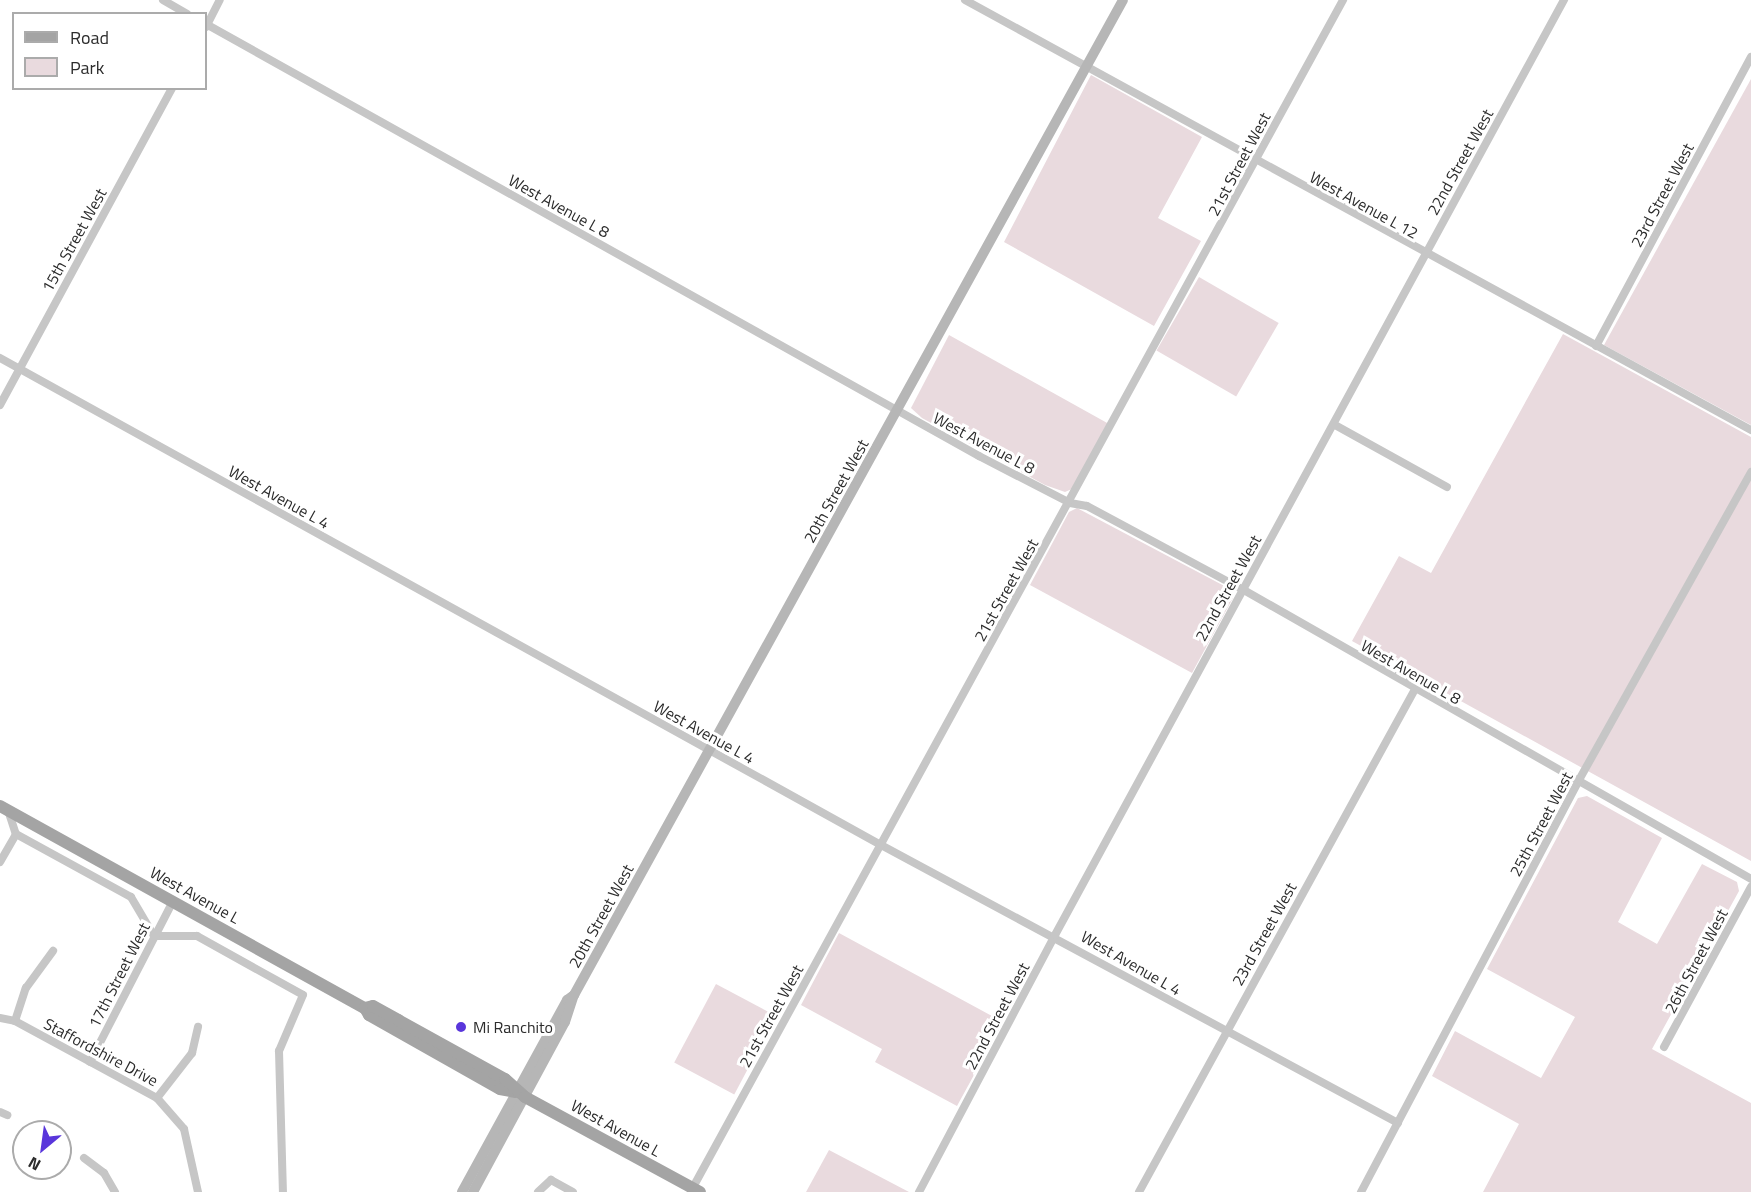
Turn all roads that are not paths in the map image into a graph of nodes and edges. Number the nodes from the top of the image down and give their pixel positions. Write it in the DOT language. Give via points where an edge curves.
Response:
graph roads {
  1 [pos="163,0"];
  2 [pos="220,0"];
  3 [pos="965,0"];
  4 [pos="1123,0"];
  5 [pos="1343,0"];
  6 [pos="1564,0"];
  7 [pos="184,12"];
  8 [pos="207,23"];
  9 [pos="207,26"];
  10 [pos="1751,57"];
  11 [pos="1086,67"];
  12 [pos="171,90"];
  13 [pos="1256,160"];
  14 [pos="1425,254"];
  15 [pos="1596,346"];
  16 [pos="0,358"];
  17 [pos="20,369"];
  18 [pos="0,405"];
  19 [pos="897,410"];
  20 [pos="1335,425"];
  21 [pos="1751,430"];
  22 [pos="1751,472"];
  23 [pos="1448,487"];
  24 [pos="1070,503"];
  25 [pos="1242,589"];
  26 [pos="1414,691"];
  27 [pos="710,751"];
  28 [pos="1579,780"];
  29 [pos="4,808"];
  30 [pos="16,834"];
  31 [pos="881,845"];
  32 [pos="0,862"];
  33 [pos="1751,879"];
  34 [pos="1751,887"];
  35 [pos="173,901"];
  36 [pos="1055,935"];
  37 [pos="154,936"];
  38 [pos="52,951"];
  39 [pos="0,1018"];
  40 [pos="15,1021"];
  41 [pos="198,1027"];
  42 [pos="1224,1032"];
  43 [pos="1664,1047"];
  44 [pos="90,1062"];
  45 [pos="521,1094"];
  46 [pos="157,1098"];
  47 [pos="1398,1123"];
  48 [pos="84,1158"];
  49 [pos="694,1191"];
  50 [pos="115,1192"];
  51 [pos="198,1192"];
  52 [pos="283,1192"];
  53 [pos="462,1192"];
  54 [pos="473,1192"];
  55 [pos="538,1192"];
  56 [pos="573,1192"];
  57 [pos="919,1192"];
  58 [pos="1139,1192"];
  59 [pos="1361,1192"];
  1 -- 7 [label="street"];
  2 -- 8 [label="street"];
  3 -- 11 [label="street, West Avenue L 12"];
  4 -- 11 [label="main road, 20th Street West"];
  5 -- 13 [label="street, 21st Street West"];
  6 -- 14 [label="street, 22nd Street West"];
  9 -- 19 [label="street, West Avenue L 8"];
  10 -- 15 [label="street, 23rd Street West"];
  11 -- 13 [label="street, West Avenue L 12"];
  11 -- 19 [label="main road, 20th Street West"];
  12 -- 17 [label="street, 15th Street West"];
  13 -- 14 [label="street, West Avenue L 12"];
  13 -- 24 [label="street, 21st Street West"];
  14 -- 15 [label="street, West Avenue L 12"];
  14 -- 20 [label="street, 22nd Street West"];
  15 -- 21 [label="street, West Avenue L 12"];
  16 -- 17 [label="street, West Avenue L 4"];
  17 -- 18 [label="street, 15th Street West"];
  17 -- 27 [label="street, West Avenue L 4"];
  19 -- 24 [label="street, West Avenue L 8"];
  19 -- 27 [label="main road, 20th Street West"];
  20 -- 23 [label="street"];
  20 -- 25 [label="street, 22nd Street West"];
  22 -- 28 [label="street, 25th Street West"];
  24 -- 25 [label="street, West Avenue L 8" via="1087,506"];
  24 -- 31 [label="street, 21st Street West"];
  25 -- 26 [label="street, West Avenue L 8"];
  25 -- 36 [label="street, 22nd Street West"];
  26 -- 28 [label="street, West Avenue L 8"];
  26 -- 42 [label="street, 23rd Street West"];
  27 -- 31 [label="street, West Avenue L 4"];
  27 -- 45 [label="main road, 20th Street West" via="574,995 565,1022"];
  28 -- 33 [label="street, West Avenue L 8"];
  28 -- 47 [label="street, 25th Street West"];
  29 -- 30 [label="street, West Avenue L"];
  29 -- 35 [label="main road, West Avenue L"];
  30 -- 32 [label="street"];
  30 -- 37 [label="street, West Avenue L" via="131,897"];
  31 -- 36 [label="street, West Avenue L 4"];
  31 -- 49 [label="street, 21st Street West"];
  34 -- 43 [label="street, 26th Street West"];
  35 -- 37 [label="street, 17th Street West"];
  35 -- 45 [label="main road, West Avenue L" via="366,1008 369,1015 500,1089"];
  36 -- 42 [label="street, West Avenue L 4"];
  36 -- 57 [label="street, 22nd Street West"];
  37 -- 44 [label="street, 17th Street West"];
  37 -- 52 [label="street" via="197,936 303,995 279,1051"];
  38 -- 40 [label="street" via="27,988"];
  39 -- 40 [label="street, Staffordshire Drive"];
  40 -- 44 [label="street, Staffordshire Drive"];
  41 -- 46 [label="street" via="192,1053"];
  42 -- 47 [label="street, West Avenue L 4"];
  42 -- 58 [label="street, 23rd Street West"];
  44 -- 46 [label="street, Staffordshire Drive"];
  45 -- 49 [label="main road, West Avenue L"];
  45 -- 53 [label="main road, 20th Street West"];
  45 -- 54 [label="main road, 20th Street West"];
  46 -- 51 [label="street, Staffordshire Drive" via="184,1129"];
  47 -- 59 [label="street, 25th Street West"];
  48 -- 50 [label="street" via="104,1173"];
  55 -- 56 [label="street" via="550,1180"];
}
